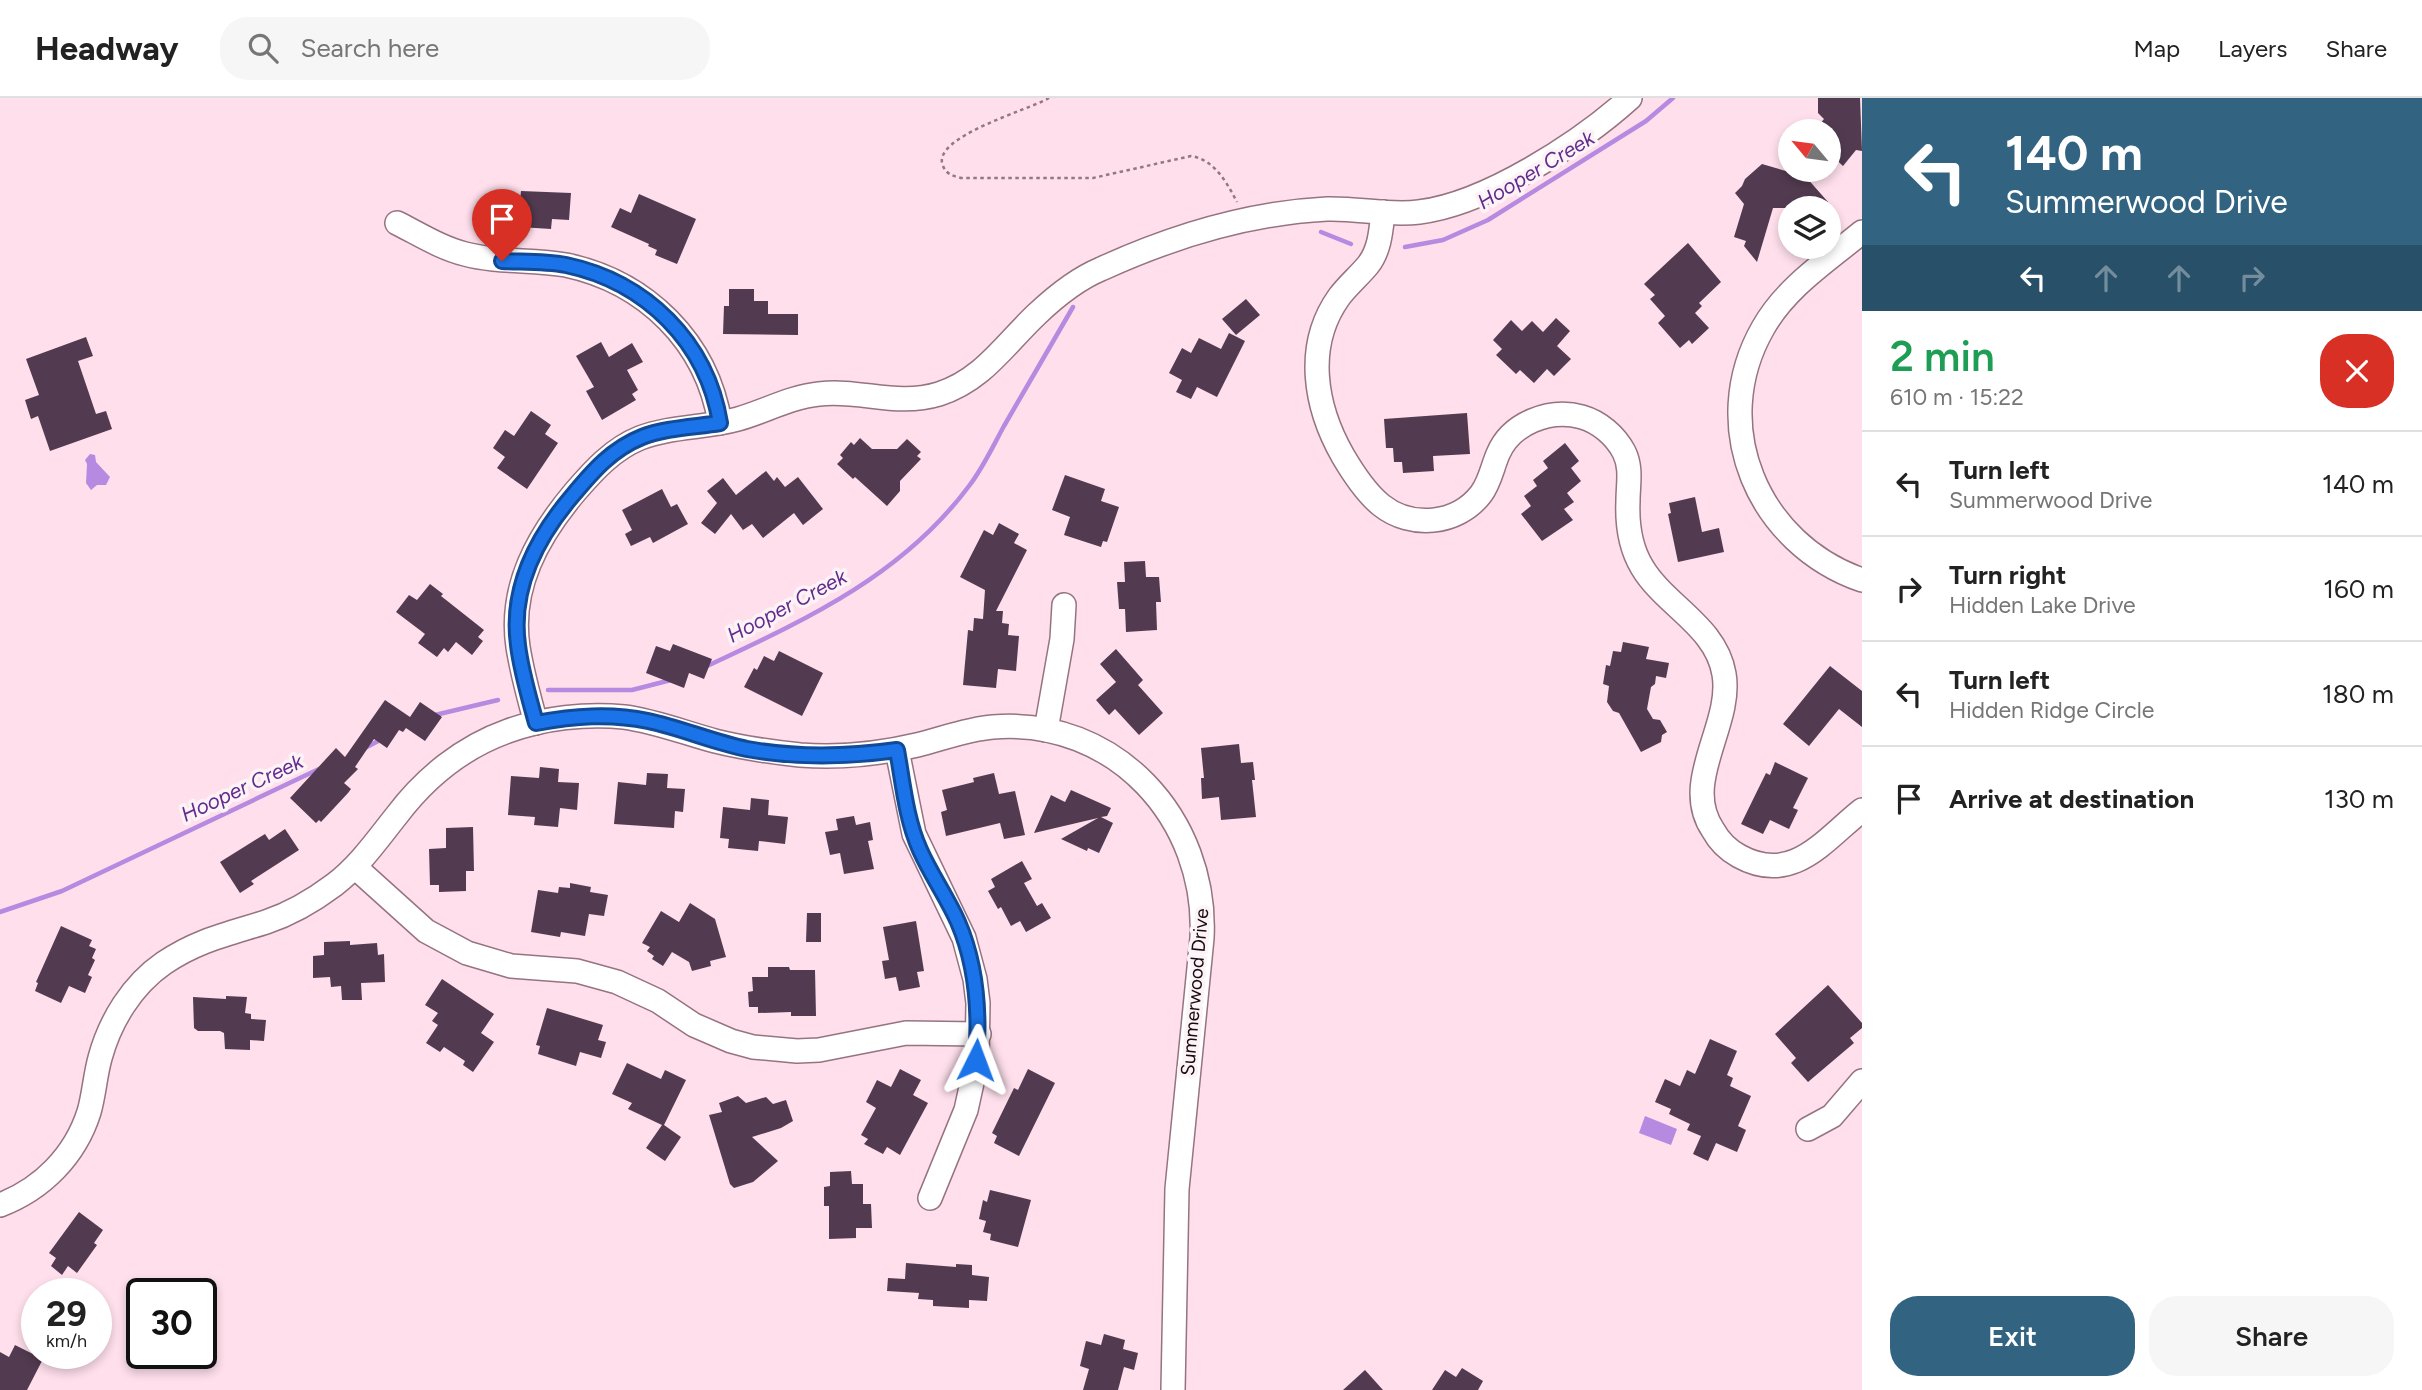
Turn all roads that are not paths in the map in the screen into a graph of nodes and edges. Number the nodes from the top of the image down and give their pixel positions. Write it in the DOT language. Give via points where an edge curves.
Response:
graph roads {
  1 [pos="1630,98"];
  2 [pos="1383,212"];
  3 [pos="397,223"];
  4 [pos="1862,232"];
  5 [pos="720,423"];
  6 [pos="1862,580"];
  7 [pos="1064,605"];
  8 [pos="536,723"];
  9 [pos="1046,730"];
  10 [pos="897,750"];
  11 [pos="1862,810"];
  12 [pos="355,867"];
  13 [pos="979,1034"];
  14 [pos="1862,1081"];
  15 [pos="1808,1129"];
  16 [pos="930,1198"];
  17 [pos="0,1205"];
  18 [pos="1173,1390"];
  1 -- 2 [label="street" via="1572,143 1484,192 1420,212"];
  2 -- 5 [label="street" via="1327,209 1245,221 1163,244 1087,276 1049,303 985,369 945,392 904,400 808,395"];
  2 -- 11 [label="street" via="1376,252 1333,307 1317,361 1321,404 1332,434 1371,495 1405,517 1444,519 1480,496 1499,451 1522,426 1562,414 1601,426 1628,462 1629,526 1642,567 1709,639 1721,663 1724,697 1701,797 1715,834 1741,858 1766,864 1792,863 1813,853"];
  3 -- 5 [label="street" via="462,253 565,265 631,290 662,313 687,342 712,388"];
  4 -- 6 [label="street" via="1796,286 1770,317 1749,357 1740,411 1748,467 1771,512 1816,558"];
  5 -- 8 [label="street" via="657,432 618,450 589,476 542,535 523,579 516,625"];
  7 -- 9 [label="street"];
  8 -- 10 [label="street, Summerwood Drive" via="625,717 779,753 839,755"];
  8 -- 12 [label="street, Summerwood Drive" via="484,741 439,770"];
  9 -- 10 [label="street, Summerwood Drive" via="994,727"];
  9 -- 18 [label="street, Summerwood Drive" via="1109,755 1147,785 1184,839 1201,896 1202,938 1177,1189"];
  10 -- 13 [label="street" via="914,834 958,921 970,956"];
  12 -- 13 [label="street" via="426,931 467,953 511,966 577,971 617,982 694,1025 753,1047 808,1051 906,1033"];
  12 -- 17 [label="street, Summerwood Drive" via="314,900 268,921 201,941 159,966 125,1002 114,1021 99,1061 90,1109 75,1144 48,1177"];
  13 -- 16 [label="street" via="967,1110"];
  14 -- 15 [label="street" via="1832,1116"];
}
